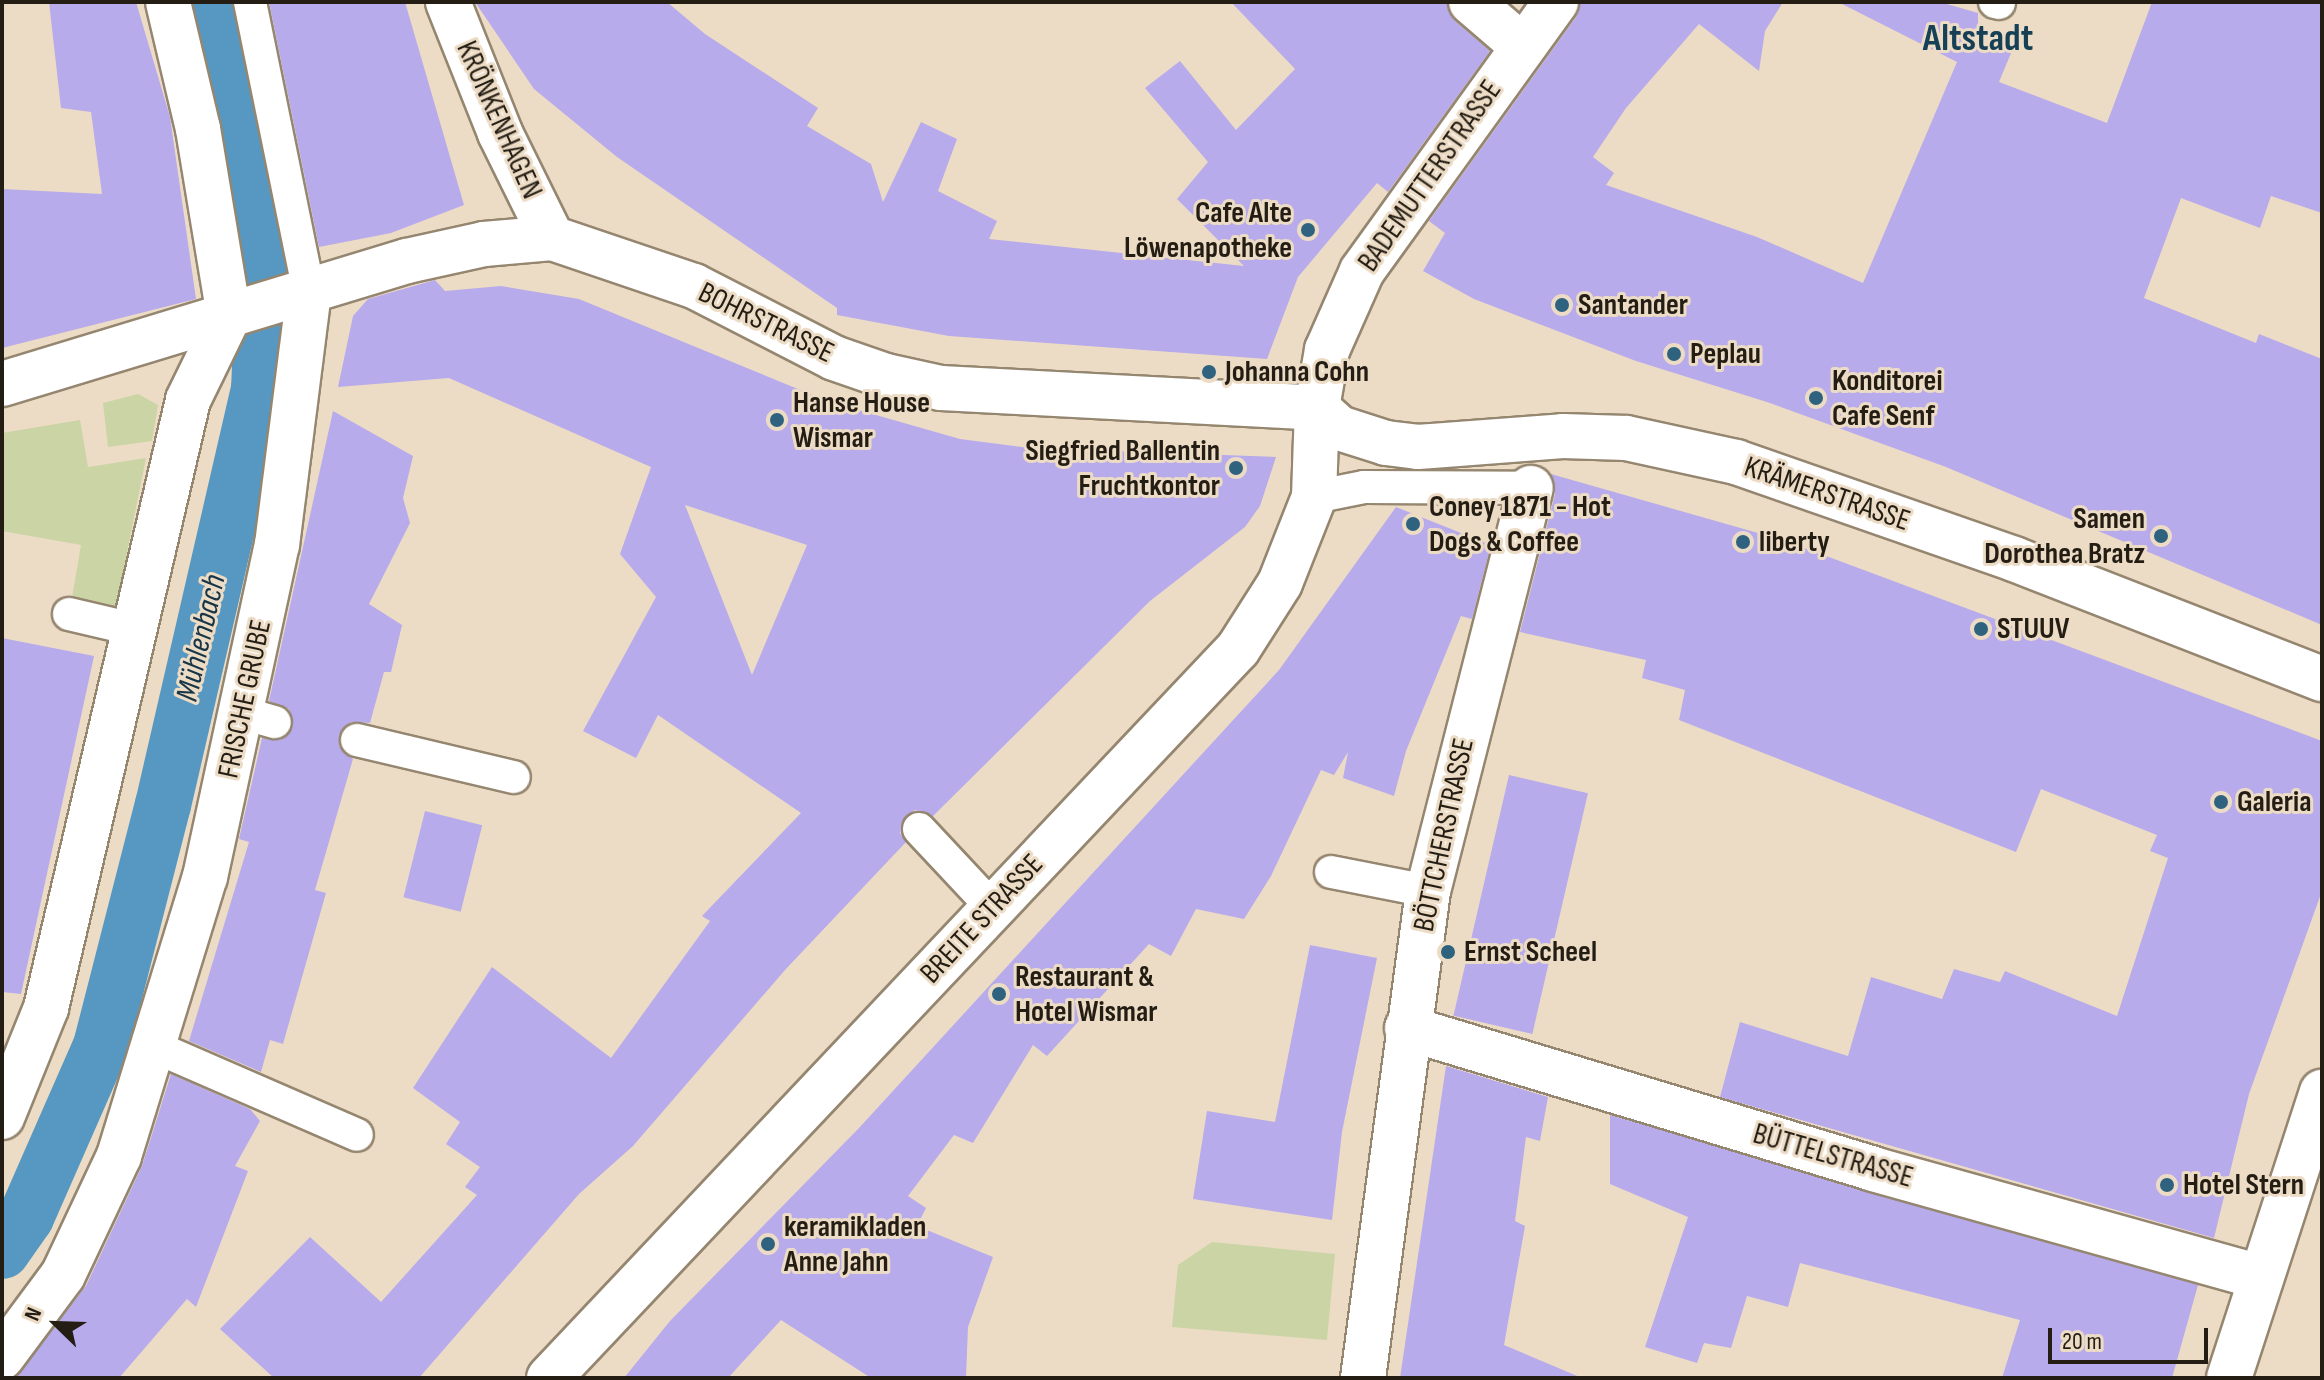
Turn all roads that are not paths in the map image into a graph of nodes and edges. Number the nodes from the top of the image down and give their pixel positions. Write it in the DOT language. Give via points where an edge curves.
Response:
graph roads {
  1 [pos="168,2"];
  2 [pos="250,2"];
  3 [pos="448,2"];
  4 [pos="1471,2"];
  5 [pos="1556,2"];
  6 [pos="1521,45"];
  7 [pos="552,238"];
  8 [pos="309,291"];
  9 [pos="229,316"];
  10 [pos="2,384"];
  11 [pos="1317,408"];
  12 [pos="1531,488"];
  13 [pos="1314,497"];
  14 [pos="69,614"];
  15 [pos="137,630"];
  16 [pos="2322,679"];
  17 [pos="357,740"];
  18 [pos="514,777"];
  19 [pos="919,829"];
  20 [pos="1331,872"];
  21 [pos="1428,891"];
  22 [pos="993,908"];
  23 [pos="1407,1028"];
  24 [pos="155,1047"];
  25 [pos="2322,1092"];
  26 [pos="2,1117"];
  27 [pos="357,1135"];
  28 [pos="2308,1167"];
  29 [pos="2261,1277"];
  30 [pos="2,1357"];
  31 [pos="549,1378"];
  32 [pos="1363,1378"];
  33 [pos="2229,1378"];
  1 -- 9 [label="street" via="198,129"];
  2 -- 8 [label="lane, FRISCHE GRUBE"];
  3 -- 7 [label="street, KRÖNKENHAGEN" via="500,133"];
  4 -- 6 [label="street"];
  5 -- 6 [label="street, BADEMUTTERSTRASSE"];
  6 -- 11 [label="street, BADEMUTTERSTRASSE" via="1362,271 1327,350"];
  7 -- 8 [label="street, BOHRSTRASSE" via="468,247"];
  7 -- 11 [label="street, BOHRSTRASSE" via="694,286 834,358 886,376 941,388"];
  8 -- 9 [label="street, BOHRSTRASSE"];
  8 -- 24 [label="street, FRISCHE GRUBE" via="259,718"];
  9 -- 10 [label="street, BOHRSTRASSE"];
  9 -- 15 [label="street" via="188,400"];
  11 -- 13 [label="street, BREITE STRASSE"];
  11 -- 16 [label="street, KRÄMERSTRASSE" via="1361,438 1397,444 1626,438 1736,462 2014,559"];
  12 -- 13 [label="lane" via="1364,487"];
  12 -- 21 [label="street, BÖTTCHERSTRASSE"];
  13 -- 22 [label="street, BREITE STRASSE" via="1280,583 1238,649"];
  14 -- 15 [label="lane"];
  15 -- 26 [label="street" via="46,1008"];
  17 -- 18 [label="lane"];
  19 -- 22 [label="lane"];
  20 -- 21 [label="lane"];
  21 -- 23 [label="street, BÖTTCHERSTRASSE"];
  22 -- 31 [label="street, BREITE STRASSE"];
  23 -- 29 [label="street, BÜTTELSTRASSE" via="1859,1164"];
  23 -- 32 [label="street, BÖTTCHERSTRASSE"];
  24 -- 27 [label="lane"];
  24 -- 30 [label="street, FRISCHE GRUBE" via="119,1156 63,1275"];
  25 -- 28 [label="street"];
  28 -- 29 [label="street"];
  29 -- 33 [label="street"];
}
